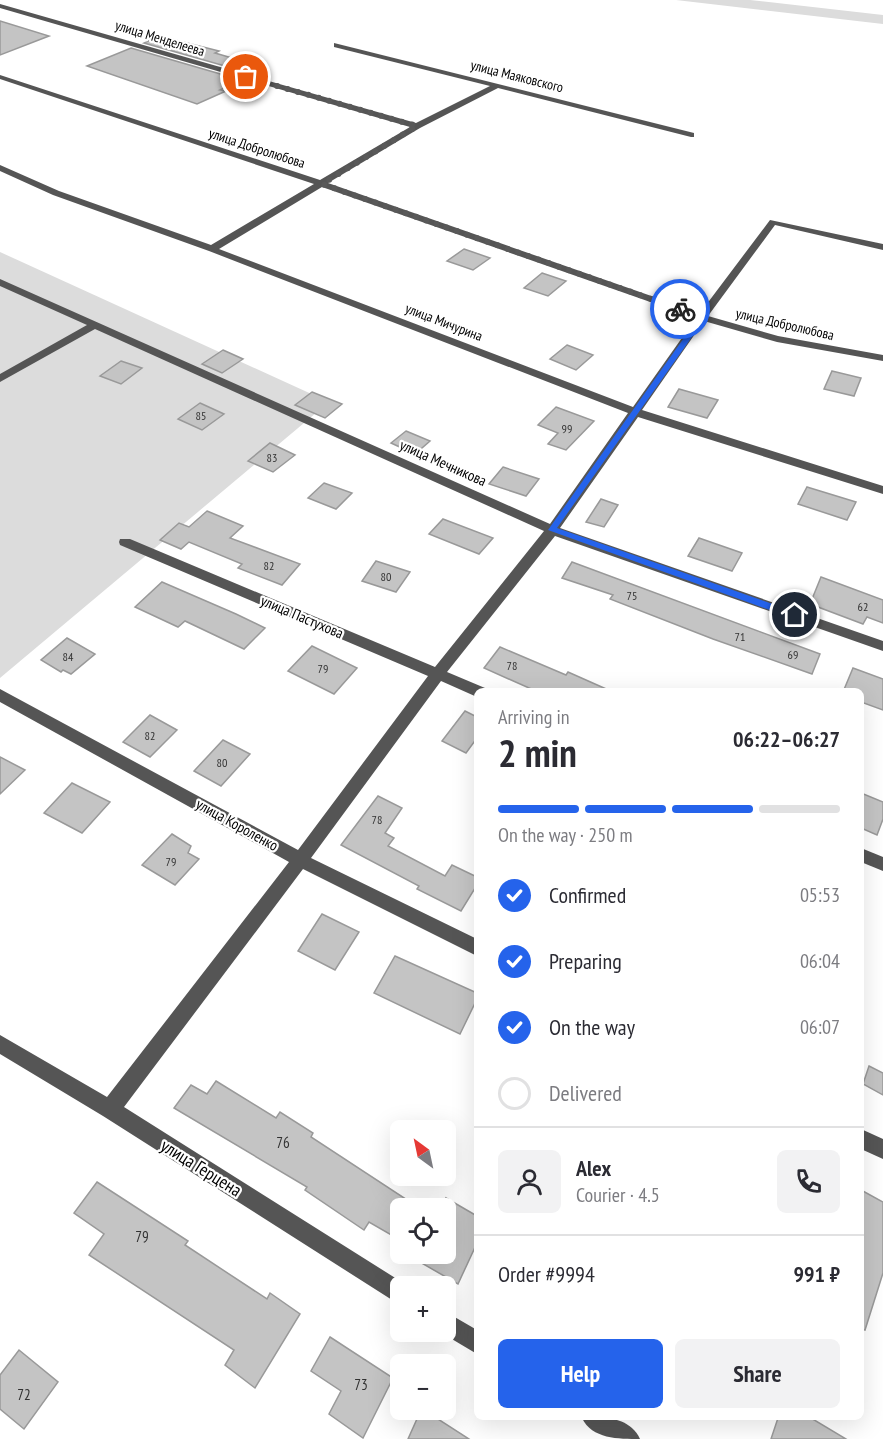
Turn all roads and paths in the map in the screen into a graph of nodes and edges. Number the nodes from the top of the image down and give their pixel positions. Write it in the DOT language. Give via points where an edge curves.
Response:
graph roads {
  1 [pos="0,6"];
  2 [pos="336,45"];
  3 [pos="0,77"];
  4 [pos="499,85"];
  5 [pos="417,126"];
  6 [pos="691,135"];
  7 [pos="0,168"];
  8 [pos="322,184"];
  9 [pos="883,247"];
  10 [pos="212,249"];
  11 [pos="0,282"];
  12 [pos="702,317"];
  13 [pos="94,325"];
  14 [pos="883,358"];
  15 [pos="0,379"];
  16 [pos="635,411"];
  17 [pos="883,490"];
  18 [pos="552,530"];
  19 [pos="125,542"];
  20 [pos="883,646"];
  21 [pos="438,674"];
  22 [pos="474,689"];
  23 [pos="0,695"];
  24 [pos="864,856"];
  25 [pos="300,860"];
  26 [pos="883,864"];
  27 [pos="474,947"];
  28 [pos="0,1044"];
  29 [pos="110,1109"];
  30 [pos="864,1140"];
  31 [pos="883,1149"];
  32 [pos="390,1288"];
  33 [pos="456,1329"];
  34 [pos="474,1341"];
  35 [pos="597,1420"];
  36 [pos="628,1439"];
  1 -- 5 [label="street, улица Менделеева"];
  2 -- 4 [label="street, улица Маяковского"];
  3 -- 8 [label="street, улица Добролюбова"];
  4 -- 5 [label="street"];
  4 -- 6 [label="street, улица Маяковского"];
  5 -- 8 [label="street"];
  7 -- 10 [label="street, улица Мичурина"];
  8 -- 10 [label="street"];
  8 -- 12 [label="street, улица Добролюбова"];
  9 -- 12 [label="street" via="773,222"];
  10 -- 16 [label="street, улица Мичурина"];
  11 -- 13 [label="street, улица Мечникова"];
  12 -- 14 [label="street, улица Добролюбова" via="777,339"];
  12 -- 16 [label="street"];
  13 -- 15 [label="street"];
  13 -- 18 [label="street, улица Мечникова"];
  16 -- 17 [label="street, улица Мичурина"];
  16 -- 18 [label="street"];
  18 -- 20 [label="street, улица Мечникова"];
  18 -- 21 [label="street"];
  19 -- 21 [label="street, улица Пастухова"];
  21 -- 22 [label="street, улица Пастухова"];
  21 -- 25 [label="street"];
  23 -- 25 [label="street, улица Короленко"];
  24 -- 26 [label="street"];
  25 -- 27 [label="street, улица Короленко"];
  25 -- 29 [label="street"];
  28 -- 29 [label="street, улица Герцена"];
  29 -- 32 [label="street, улица Герцена"];
  30 -- 31 [label="street"];
  33 -- 34 [label="street"];
  35 -- 36 [label="street"];
}
